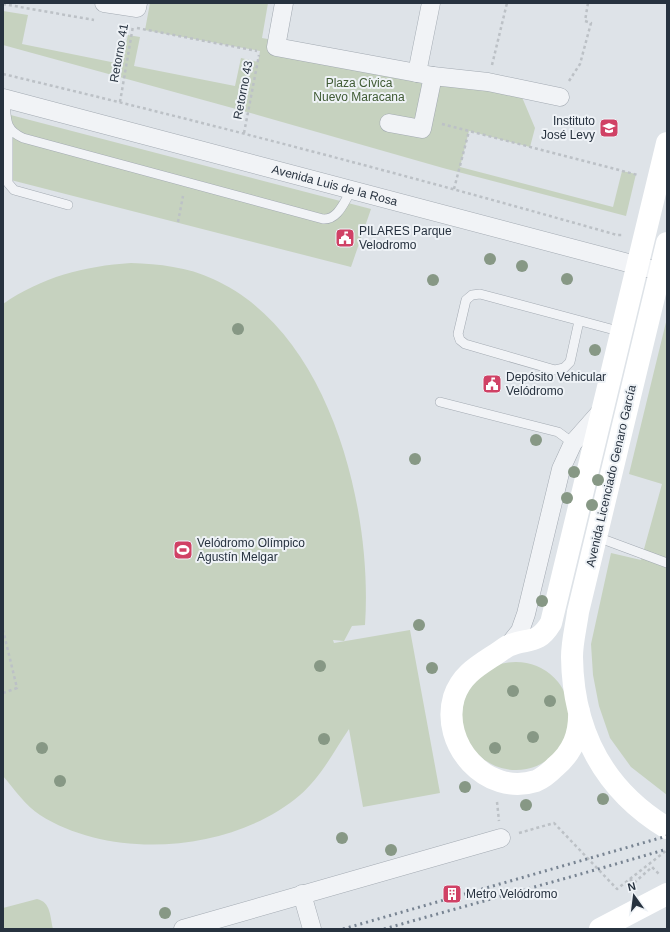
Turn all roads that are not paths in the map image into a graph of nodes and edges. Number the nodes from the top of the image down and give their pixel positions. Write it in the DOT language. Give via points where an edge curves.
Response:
graph roads {
  1 [pos="104,3"];
  2 [pos="284,3"];
  3 [pos="431,3"];
  4 [pos="138,6"];
  5 [pos="425,75"];
  6 [pos="560,97"];
  7 [pos="4,99"];
  8 [pos="390,123"];
  9 [pos="8,127"];
  10 [pos="667,143"];
  11 [pos="351,191"];
  12 [pos="68,205"];
  13 [pos="667,243"];
  14 [pos="637,266"];
  15 [pos="663,272"];
  16 [pos="578,321"];
  17 [pos="622,332"];
  18 [pos="440,402"];
  19 [pos="604,407"];
  20 [pos="573,443"];
  21 [pos="597,538"];
  22 [pos="667,563"];
  23 [pos="508,646"];
  24 [pos="579,711"];
  25 [pos="667,828"];
  26 [pos="501,838"];
  27 [pos="302,894"];
  28 [pos="667,894"];
  29 [pos="183,929"];
  30 [pos="312,929"];
  31 [pos="600,929"];
  1 -- 4 [label="street"];
  2 -- 5 [label="street" via="276,47"];
  3 -- 5 [label="street"];
  5 -- 6 [label="street" via="488,82"];
  5 -- 8 [label="street" via="422,129"];
  7 -- 9 [label="lane"];
  7 -- 11 [label="street, Avenida Luis de la Rosa"];
  9 -- 11 [label="lane" via="14,134 23,138 328,220 336,214"];
  9 -- 12 [label="lane" via="10,187"];
  10 -- 14 [label="street, Avenida Licenciado Genaro García"];
  11 -- 14 [label="street, Avenida Luis de la Rosa"];
  13 -- 15 [label="street, Avenida Licenciado Genaro García"];
  14 -- 15 [label="street, Avenida Luis de la Rosa"];
  14 -- 17 [label="street, Avenida Licenciado Genaro García"];
  15 -- 21 [label="street, Avenida Licenciado Genaro García"];
  16 -- 16 [label="lane" via="480,294 472,295 466,300 458,334 465,344 555,370 564,368 570,362"];
  16 -- 17 [label="lane"];
  17 -- 19 [label="street, Avenida Licenciado Genaro García"];
  18 -- 20 [label="lane" via="558,432"];
  19 -- 20 [label="street, Avenida Licenciado Genaro García"];
  19 -- 23 [label="street, Avenida Licenciado Genaro García" via="551,623 544,634 527,642"];
  20 -- 23 [label="street, Avenida Licenciado Genaro García" via="561,469 526,614 520,631"];
  21 -- 22 [label="lane"];
  21 -- 24 [label="street, Avenida Licenciado Genaro García" via="578,612 573,646 573,674"];
  23 -- 24 [label="street, Avenida Licenciado Genaro García" via="472,669 454,696 451,724 460,750 479,770 494,780 508,783 536,780 548,773 569,753 580,728"];
  24 -- 25 [label="street, Avenida Licenciado Genaro García" via="584,731 597,759 617,788 632,803"];
  26 -- 27 [label="street"];
  27 -- 29 [label="street"];
  27 -- 30 [label="street"];
  28 -- 31 [label="street"];
}
